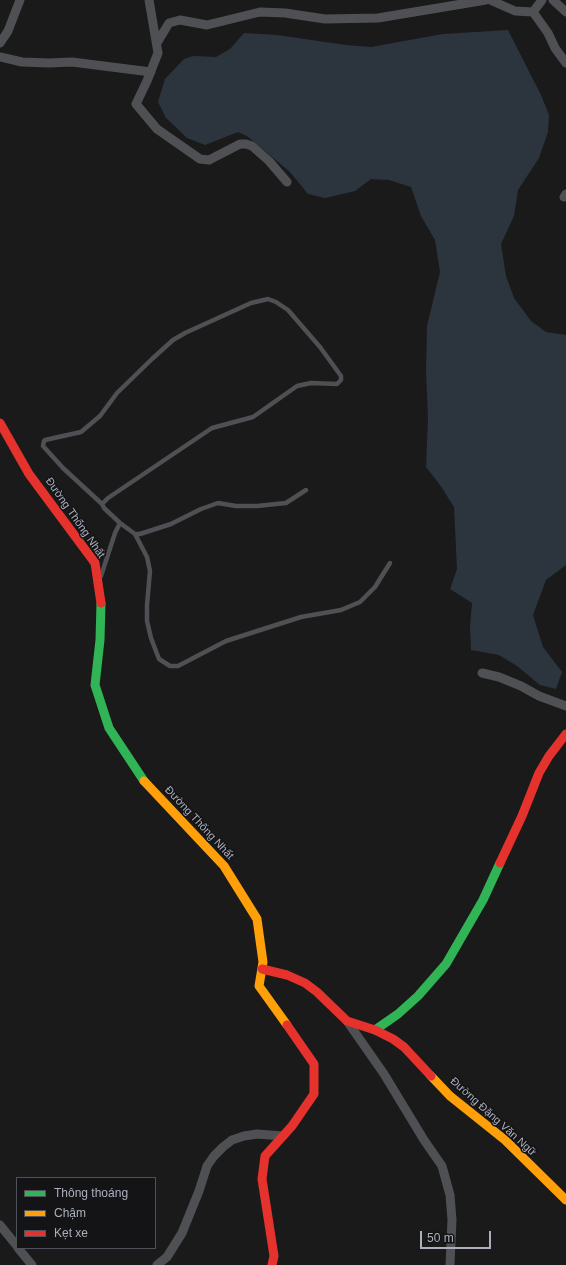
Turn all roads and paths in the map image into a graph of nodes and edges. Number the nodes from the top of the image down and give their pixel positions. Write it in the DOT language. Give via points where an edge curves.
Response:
graph roads {
  1 [pos="20,0"];
  2 [pos="149,0"];
  3 [pos="486,0"];
  4 [pos="490,0"];
  5 [pos="542,0"];
  6 [pos="553,0"];
  7 [pos="533,12"];
  8 [pos="566,12"];
  9 [pos="157,43"];
  10 [pos="0,44"];
  11 [pos="0,57"];
  12 [pos="566,63"];
  13 [pos="151,72"];
  14 [pos="286,182"];
  15 [pos="0,423"];
  16 [pos="306,490"];
  17 [pos="102,504"];
  18 [pos="120,523"];
  19 [pos="135,534"];
  20 [pos="390,563"];
  21 [pos="98,583"];
  22 [pos="482,673"];
  23 [pos="566,706"];
  24 [pos="566,734"];
  25 [pos="262,970"];
  26 [pos="347,1021"];
  27 [pos="374,1030"];
  28 [pos="283,1136"];
  29 [pos="566,1200"];
  30 [pos="0,1225"];
  31 [pos="16,1245"];
  32 [pos="20,1249"];
  33 [pos="32,1265"];
  34 [pos="156,1265"];
  35 [pos="272,1265"];
  36 [pos="450,1265"];
  1 -- 10 [label="street"];
  2 -- 9 [label="street"];
  3 -- 9 [label="street" via="378,18 325,19 260,12 207,25 180,20 169,23"];
  4 -- 7 [label="street" via="515,11"];
  5 -- 7 [label="street"];
  6 -- 8 [label="street"];
  7 -- 12 [label="street"];
  9 -- 13 [label="street" via="158,53"];
  11 -- 13 [label="street" via="22,62 72,62"];
  13 -- 14 [label="street" via="136,104 157,130 200,159 209,160 240,144 252,146 269,161"];
  15 -- 21 [label="street, Đường Thống Nhất" via="29,474 95,563"];
  16 -- 19 [label="lane" via="286,503 236,506 218,503 150,532"];
  17 -- 17 [label="lane" via="212,428 253,417 297,386 311,383 337,384 341,376 320,346 288,310 268,299 251,303 185,333 173,340 142,368 117,392 100,416 81,432 44,441 43,446 63,468"];
  17 -- 18 [label="lane"];
  18 -- 19 [label="lane"];
  18 -- 21 [label="lane" via="114,533"];
  19 -- 20 [label="lane" via="142,544 150,571 147,621 151,638 159,659 170,666 178,666 226,641 301,617 341,610 360,602"];
  21 -- 25 [label="street, Đường Thống Nhất" via="101,597 100,640 95,685 109,728 140,776 224,866 257,919"];
  22 -- 23 [label="street" via="499,677"];
  24 -- 27 [label="street" via="539,773 483,900 446,964 418,996 398,1014"];
  25 -- 26 [label="street, Đường Đặng Văn Ngữ" via="287,975 305,983"];
  25 -- 28 [label="street, Đường Thống Nhất" via="259,986 314,1064 314,1094"];
  26 -- 27 [label="street, Đường Đặng Văn Ngữ"];
  26 -- 36 [label="street" via="442,1166 450,1196 452,1220"];
  27 -- 29 [label="street, Đường Đặng Văn Ngữ" via="404,1047 450,1096 505,1140"];
  28 -- 34 [label="street" via="244,1136 232,1140 223,1147 207,1166 175,1246"];
  28 -- 35 [label="street, Đường Thống Nhất" via="265,1156 262,1179 274,1256"];
  30 -- 31 [label="street"];
  32 -- 33 [label="street"];
}
